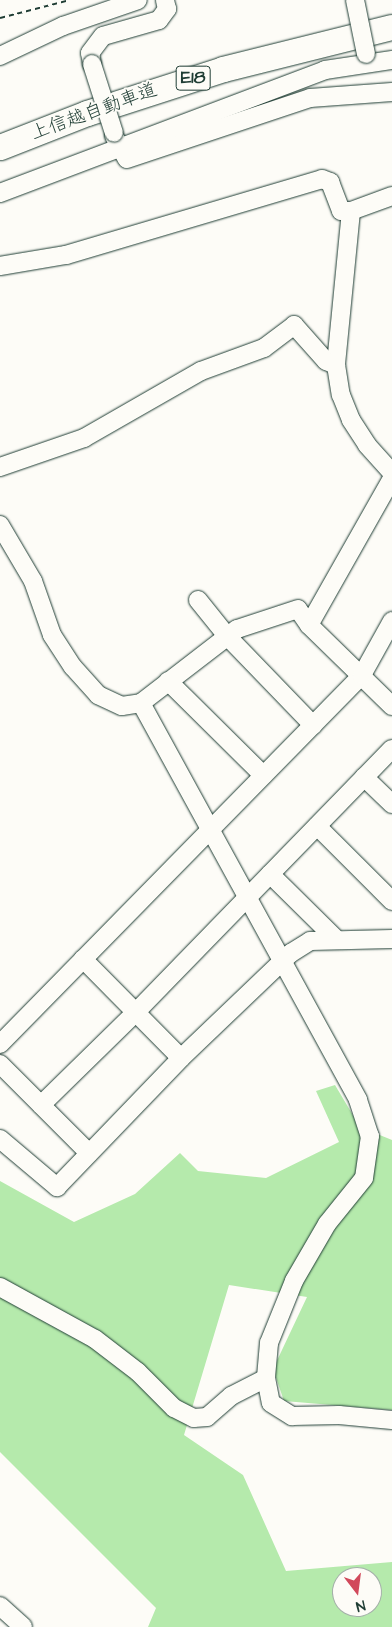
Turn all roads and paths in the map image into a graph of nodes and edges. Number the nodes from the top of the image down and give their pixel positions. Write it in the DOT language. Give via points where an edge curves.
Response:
graph roads {
  1 [pos="70,0"];
  2 [pos="138,0"];
  3 [pos="165,0"];
  4 [pos="355,0"];
  5 [pos="392,10"];
  6 [pos="0,18"];
  7 [pos="392,27"];
  8 [pos="0,56"];
  9 [pos="367,59"];
  10 [pos="392,60"];
  11 [pos="392,92"];
  12 [pos="0,128"];
  13 [pos="115,140"];
  14 [pos="0,147"];
  15 [pos="0,193"];
  16 [pos="392,196"];
  17 [pos="351,211"];
  18 [pos="0,266"];
  19 [pos="336,365"];
  20 [pos="0,467"];
  21 [pos="392,472"];
  22 [pos="392,478"];
  23 [pos="0,525"];
  24 [pos="198,600"];
  25 [pos="392,621"];
  26 [pos="309,625"];
  27 [pos="227,636"];
  28 [pos="362,676"];
  29 [pos="168,681"];
  30 [pos="141,703"];
  31 [pos="392,706"];
  32 [pos="312,726"];
  33 [pos="392,748"];
  34 [pos="264,775"];
  35 [pos="364,777"];
  36 [pos="392,804"];
  37 [pos="317,826"];
  38 [pos="211,828"];
  39 [pos="270,874"];
  40 [pos="246,898"];
  41 [pos="392,902"];
  42 [pos="392,939"];
  43 [pos="337,940"];
  44 [pos="83,959"];
  45 [pos="283,962"];
  46 [pos="136,1012"];
  47 [pos="0,1044"];
  48 [pos="181,1058"];
  49 [pos="0,1064"];
  50 [pos="41,1105"];
  51 [pos="0,1139"];
  52 [pos="89,1153"];
  53 [pos="0,1288"];
  54 [pos="266,1378"];
  55 [pos="392,1420"];
  56 [pos="0,1606"];
  57 [pos="23,1627"];
  1 -- 6 [label="path"];
  2 -- 8 [label="street" via="63,26"];
  3 -- 13 [label="street, bridge" via="167,9 159,20 103,36 90,53"];
  4 -- 9 [label="street, bridge"];
  5 -- 12 [label="highway, 上信越自動車道 / E18" via="220,52 82,96"];
  7 -- 14 [label="highway, 上信越自動車道 / E18" via="197,76"];
  9 -- 10 [label="street"];
  9 -- 13 [label="street" via="326,70 229,109"];
  11 -- 13 [label="street" via="310,98 127,159"];
  13 -- 15 [label="street"];
  16 -- 17 [label="street"];
  17 -- 18 [label="street" via="341,210 330,182 322,179 66,255"];
  17 -- 19 [label="street"];
  19 -- 20 [label="street" via="326,362 294,325 264,348 201,370 84,438"];
  19 -- 21 [label="street" via="341,395 351,420 366,445"];
  22 -- 26 [label="street"];
  23 -- 30 [label="street" via="33,581 52,635 72,667 98,695 122,706"];
  24 -- 27 [label="street"];
  25 -- 28 [label="street"];
  26 -- 27 [label="street" via="298,609 253,621"];
  26 -- 28 [label="street"];
  27 -- 29 [label="street"];
  27 -- 32 [label="street"];
  28 -- 31 [label="street"];
  28 -- 32 [label="street"];
  29 -- 30 [label="street"];
  29 -- 34 [label="street"];
  30 -- 38 [label="street"];
  32 -- 34 [label="street"];
  33 -- 35 [label="street"];
  34 -- 38 [label="street"];
  35 -- 36 [label="street"];
  35 -- 37 [label="street"];
  37 -- 39 [label="street"];
  37 -- 41 [label="street"];
  38 -- 40 [label="street"];
  38 -- 44 [label="street"];
  39 -- 40 [label="street"];
  39 -- 43 [label="street"];
  40 -- 45 [label="street"];
  40 -- 46 [label="street"];
  42 -- 43 [label="street"];
  43 -- 45 [label="street" via="310,941"];
  44 -- 46 [label="street"];
  44 -- 47 [label="street"];
  45 -- 48 [label="street"];
  45 -- 54 [label="street" via="358,1100 370,1141 364,1178 327,1224 294,1281 269,1342"];
  46 -- 48 [label="street"];
  46 -- 50 [label="street"];
  48 -- 52 [label="street"];
  49 -- 50 [label="street"];
  50 -- 52 [label="street"];
  51 -- 52 [label="street" via="57,1187"];
  53 -- 54 [label="street" via="95,1339 138,1372 174,1408 194,1418 207,1417 231,1396"];
  54 -- 55 [label="street" via="271,1403 292,1416 339,1415"];
  56 -- 57 [label="street"];
}
